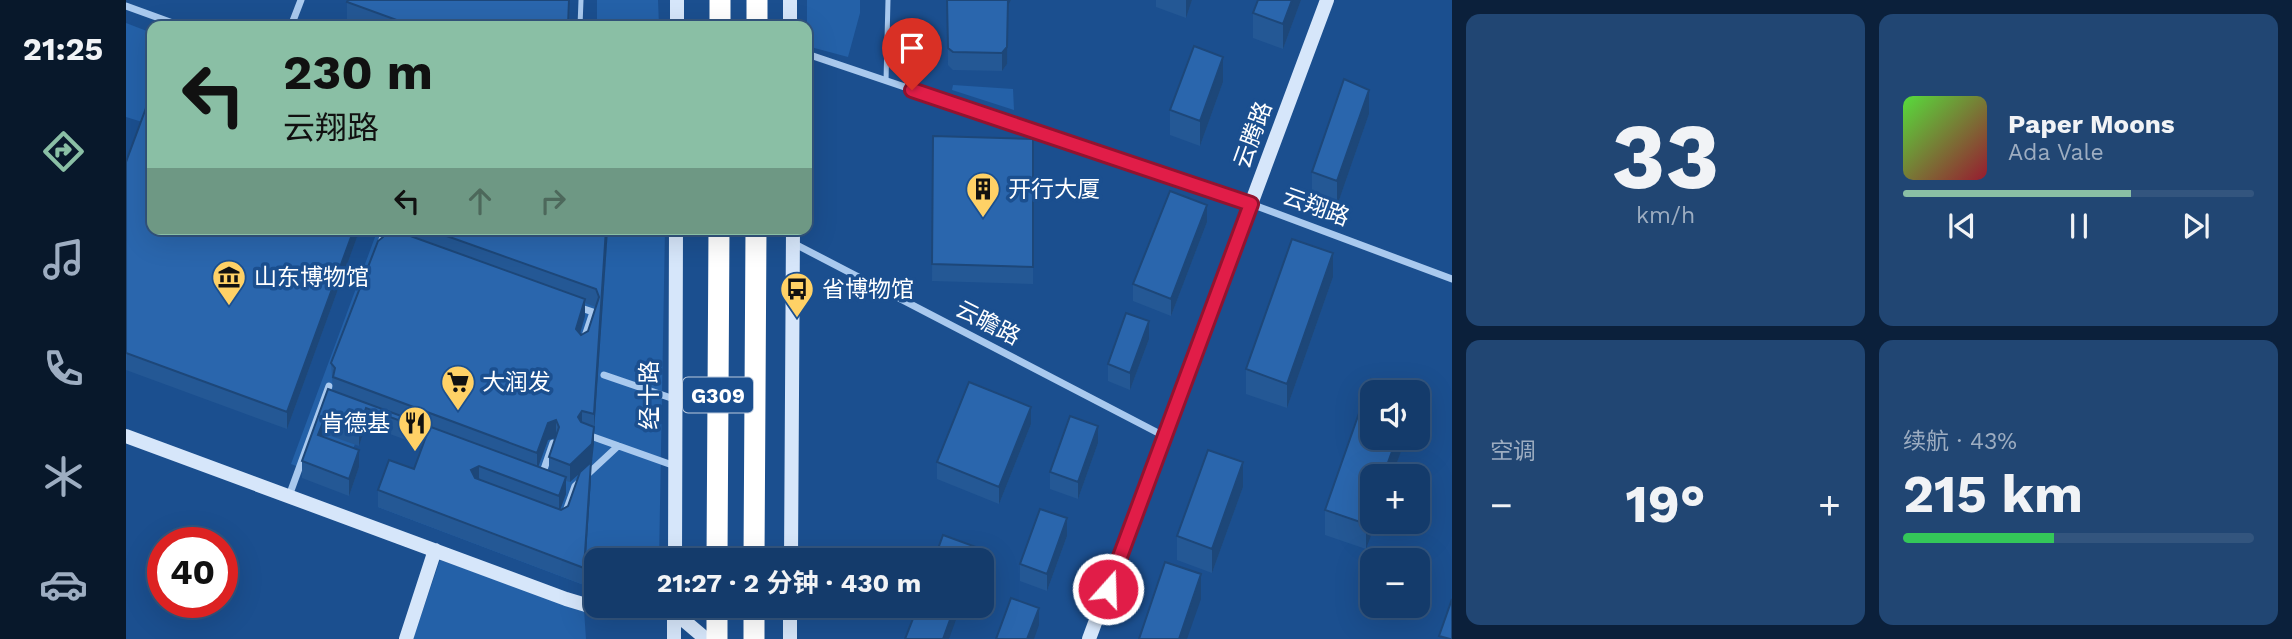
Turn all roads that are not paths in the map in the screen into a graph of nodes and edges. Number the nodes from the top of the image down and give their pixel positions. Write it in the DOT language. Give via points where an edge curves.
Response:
graph roads {
  1 [pos="301,0"];
  2 [pos="581,0"];
  3 [pos="677,0"];
  4 [pos="720,0"];
  5 [pos="757,0"];
  6 [pos="790,0"];
  7 [pos="888,0"];
  8 [pos="1326,0"];
  9 [pos="126,6"];
  10 [pos="167,21"];
  11 [pos="293,21"];
  12 [pos="580,21"];
  13 [pos="677,21"];
  14 [pos="720,21"];
  15 [pos="757,21"];
  16 [pos="790,21"];
  17 [pos="812,56"];
  18 [pos="886,81"];
  19 [pos="1251,204"];
  20 [pos="384,235"];
  21 [pos="387,235"];
  22 [pos="676,235"];
  23 [pos="719,235"];
  24 [pos="756,235"];
  25 [pos="793,236"];
  26 [pos="396,242"];
  27 [pos="377,252"];
  28 [pos="1452,279"];
  29 [pos="566,303"];
  30 [pos="582,346"];
  31 [pos="604,375"];
  32 [pos="329,386"];
  33 [pos="325,398"];
  34 [pos="674,399"];
  35 [pos="337,402"];
  36 [pos="584,434"];
  37 [pos="126,436"];
  38 [pos="1165,437"];
  39 [pos="553,443"];
  40 [pos="618,446"];
  41 [pos="675,466"];
  42 [pos="528,474"];
  43 [pos="541,478"];
  44 [pos="552,482"];
  45 [pos="562,486"];
  46 [pos="573,490"];
  47 [pos="289,496"];
  48 [pos="550,516"];
  49 [pos="675,548"];
  50 [pos="717,548"];
  51 [pos="754,548"];
  52 [pos="791,548"];
  53 [pos="435,550"];
  54 [pos="584,603"];
  55 [pos="675,618"];
  56 [pos="684,618"];
  57 [pos="717,618"];
  58 [pos="754,618"];
  59 [pos="790,618"];
  60 [pos="676,637"];
  61 [pos="406,639"];
  62 [pos="706,639"];
  63 [pos="717,639"];
  64 [pos="754,639"];
  65 [pos="790,639"];
  66 [pos="1089,639"];
  1 -- 11 [label="street"];
  2 -- 12 [label="lane"];
  3 -- 13 [label="street"];
  4 -- 14 [label="highway"];
  5 -- 15 [label="highway"];
  6 -- 16 [label="street"];
  7 -- 18 [label="lane"];
  8 -- 19 [label="street, 云腾路"];
  9 -- 10 [label="street"];
  17 -- 18 [label="street, 云翔路"];
  18 -- 19 [label="street, 云翔路"];
  19 -- 28 [label="street, 云翔路"];
  19 -- 38 [label="street, 云腾路"];
  20 -- 27 [label="street"];
  21 -- 26 [label="street"];
  22 -- 34 [label="street, 经十路"];
  23 -- 50 [label="highway, G309"];
  24 -- 51 [label="highway, G309"];
  25 -- 38 [label="street, 云瞻路"];
  25 -- 52 [label="street"];
  29 -- 30 [label="street" via="593,312"];
  31 -- 34 [label="street"];
  32 -- 47 [label="street"];
  33 -- 35 [label="street"];
  34 -- 41 [label="street, 经十路"];
  36 -- 40 [label="street"];
  37 -- 47 [label="street"];
  38 -- 66 [label="street, 云腾路"];
  39 -- 43 [label="street"];
  40 -- 41 [label="street"];
  40 -- 46 [label="street"];
  41 -- 49 [label="street, 经十路"];
  42 -- 43 [label="street"];
  43 -- 44 [label="street"];
  45 -- 46 [label="street"];
  46 -- 48 [label="street" via="563,521"];
  47 -- 53 [label="street"];
  53 -- 54 [label="street"];
  53 -- 61 [label="street"];
  55 -- 60 [label="street"];
  56 -- 62 [label="street"];
  57 -- 63 [label="highway"];
  58 -- 64 [label="highway"];
  59 -- 65 [label="street"];
}
